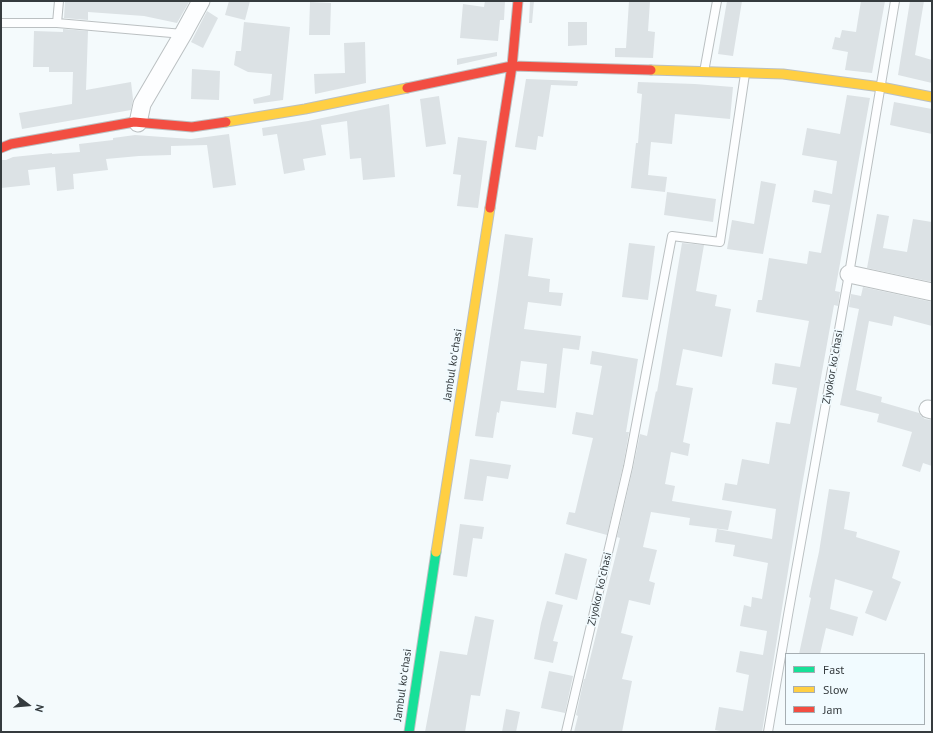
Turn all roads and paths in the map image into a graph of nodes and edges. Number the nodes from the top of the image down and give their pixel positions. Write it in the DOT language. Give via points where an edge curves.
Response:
graph roads {
  1 [pos="59,1"];
  2 [pos="201,1"];
  3 [pos="518,1"];
  4 [pos="717,1"];
  5 [pos="895,1"];
  6 [pos="1,23"];
  7 [pos="57,23"];
  8 [pos="184,34"];
  9 [pos="512,66"];
  10 [pos="704,72"];
  11 [pos="745,73"];
  12 [pos="881,87"];
  13 [pos="932,97"];
  14 [pos="138,123"];
  15 [pos="1,148"];
  16 [pos="849,274"];
  17 [pos="932,292"];
  18 [pos="409,732"];
  19 [pos="566,732"];
  20 [pos="768,732"];
  1 -- 7 [label="lane"];
  2 -- 8 [label="street"];
  3 -- 9 [label="street, Jambul koʻchasi"];
  4 -- 10 [label="lane"];
  5 -- 12 [label="lane, Ziyokor koʻchasi"];
  6 -- 7 [label="lane"];
  7 -- 8 [label="lane"];
  8 -- 14 [label="street" via="142,104"];
  9 -- 10 [label="street"];
  9 -- 14 [label="street" via="305,109 192,127"];
  9 -- 18 [label="street, Jambul koʻchasi"];
  10 -- 11 [label="street"];
  11 -- 12 [label="street" via="782,74"];
  11 -- 19 [label="lane, Ziyokor koʻchasi" via="720,242 672,236 628,468"];
  12 -- 13 [label="street"];
  12 -- 16 [label="lane, Ziyokor koʻchasi"];
  14 -- 15 [label="street" via="11,144"];
  16 -- 17 [label="street"];
  16 -- 20 [label="lane, Ziyokor koʻchasi"];
}
